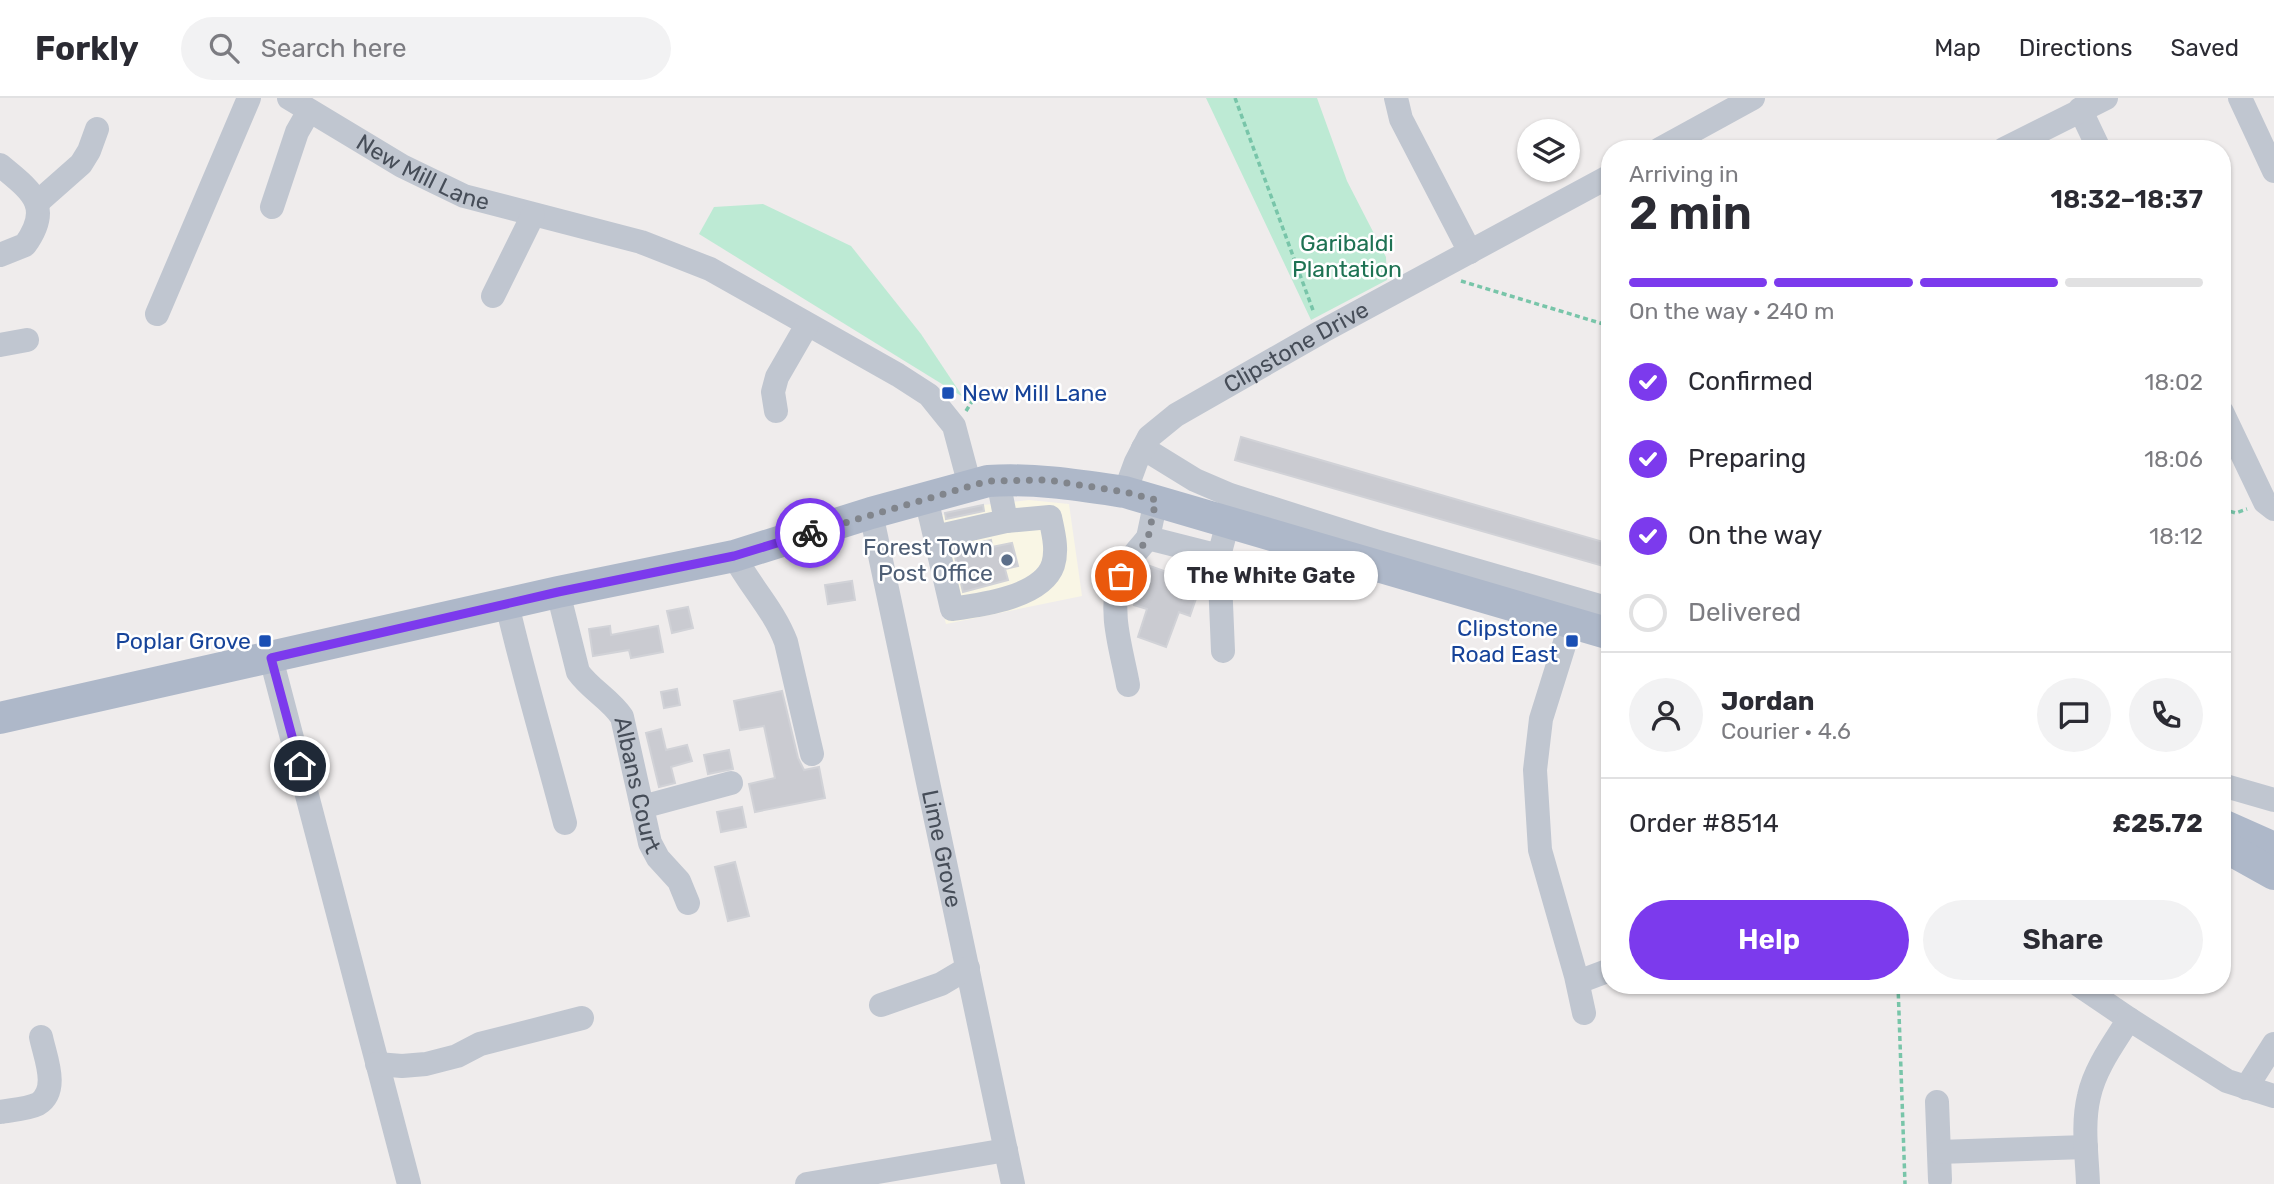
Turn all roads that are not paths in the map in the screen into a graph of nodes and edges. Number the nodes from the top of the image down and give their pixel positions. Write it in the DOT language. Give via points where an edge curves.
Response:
graph roads {
  1 [pos="249,98"];
  2 [pos="1396,98"];
  3 [pos="1753,98"];
  4 [pos="2106,98"];
  5 [pos="2240,98"];
  6 [pos="299,104"];
  7 [pos="2080,109"];
  8 [pos="97,130"];
  9 [pos="1676,140"];
  10 [pos="2021,140"];
  11 [pos="2095,140"];
  12 [pos="0,165"];
  13 [pos="2274,171"];
  14 [pos="1601,181"];
  15 [pos="38,202"];
  16 [pos="272,207"];
  17 [pos="533,215"];
  18 [pos="1470,252"];
  19 [pos="0,255"];
  20 [pos="493,296"];
  21 [pos="157,314"];
  22 [pos="807,324"];
  23 [pos="27,340"];
  24 [pos="0,345"];
  25 [pos="776,411"];
  26 [pos="2231,431"];
  27 [pos="1143,448"];
  28 [pos="984,483"];
  29 [pos="1125,492"];
  30 [pos="926,498"];
  31 [pos="1156,500"];
  32 [pos="2274,509"];
  33 [pos="871,513"];
  34 [pos="1006,522"];
  35 [pos="1228,522"];
  36 [pos="935,537"];
  37 [pos="1148,538"];
  38 [pos="734,556"];
  39 [pos="1219,556"];
  40 [pos="558,592"];
  41 [pos="507,604"];
  42 [pos="1601,606"];
  43 [pos="1571,623"];
  44 [pos="1601,631"];
  45 [pos="1223,651"];
  46 [pos="271,658"];
  47 [pos="1128,685"];
  48 [pos="0,718"];
  49 [pos="812,754"];
  50 [pos="731,783"];
  51 [pos="2231,788"];
  52 [pos="2274,800"];
  53 [pos="642,807"];
  54 [pos="565,823"];
  55 [pos="2231,829"];
  56 [pos="2274,848"];
  57 [pos="2231,850"];
  58 [pos="2274,874"];
  59 [pos="688,903"];
  60 [pos="968,968"];
  61 [pos="1601,973"];
  62 [pos="1577,982"];
  63 [pos="2092,994"];
  64 [pos="881,1005"];
  65 [pos="1584,1013"];
  66 [pos="582,1018"];
  67 [pos="2129,1019"];
  68 [pos="41,1037"];
  69 [pos="2274,1044"];
  70 [pos="377,1064"];
  71 [pos="2246,1088"];
  72 [pos="2274,1096"];
  73 [pos="1937,1102"];
  74 [pos="0,1112"];
  75 [pos="2086,1147"];
  76 [pos="1006,1150"];
  77 [pos="1939,1152"];
  78 [pos="1941,1180"];
  79 [pos="409,1184"];
  80 [pos="807,1184"];
  81 [pos="1013,1184"];
  82 [pos="2088,1184"];
  1 -- 21 [label="street"];
  2 -- 18 [label="street" via="1401,118"];
  3 -- 9 [label="street"];
  4 -- 7 [label="street"];
  5 -- 13 [label="street"];
  6 -- 16 [label="street" via="297,132"];
  6 -- 17 [label="street, New Mill Lane" via="402,166 464,196"];
  7 -- 10 [label="street"];
  7 -- 11 [label="street"];
  8 -- 15 [label="street" via="80,164"];
  12 -- 15 [label="street"];
  14 -- 18 [label="street, Clipstone Drive"];
  15 -- 19 [label="street" via="31,237 25,245"];
  17 -- 20 [label="street"];
  17 -- 22 [label="street, New Mill Lane" via="676,255"];
  18 -- 27 [label="street, Clipstone Drive" via="1176,415 1149,437"];
  22 -- 25 [label="street" via="777,377 773,392"];
  22 -- 28 [label="street, New Mill Lane" via="929,395 954,426"];
  23 -- 24 [label="street"];
  26 -- 32 [label="street" via="2265,502"];
  27 -- 29 [label="street, Clipstone Drive"];
  27 -- 42 [label="street" via="1230,495"];
  28 -- 29 [label="main road" via="1048,480"];
  28 -- 30 [label="main road"];
  28 -- 34 [label="street, New Mill Lane"];
  29 -- 31 [label="main road"];
  30 -- 33 [label="main road"];
  30 -- 36 [label="street"];
  31 -- 35 [label="main road"];
  31 -- 37 [label="street"];
  33 -- 38 [label="main road"];
  33 -- 60 [label="street, Lime Grove"];
  34 -- 36 [label="street"];
  34 -- 36 [label="street" via="1050,517 1055,553 1052,567 1037,585 981,604 952,609"];
  35 -- 39 [label="street"];
  35 -- 43 [label="main road"];
  37 -- 39 [label="street"];
  37 -- 47 [label="street" via="1121,576 1115,599"];
  38 -- 40 [label="main road"];
  38 -- 49 [label="street" via="786,642"];
  39 -- 45 [label="street"];
  40 -- 41 [label="main road"];
  40 -- 53 [label="street, Albans Court" via="578,672 622,717"];
  41 -- 46 [label="main road"];
  41 -- 54 [label="street"];
  43 -- 44 [label="main road"];
  43 -- 62 [label="street" via="1541,719 1535,770 1540,850"];
  46 -- 48 [label="main road"];
  46 -- 70 [label="street"];
  50 -- 53 [label="street"];
  51 -- 52 [label="street"];
  53 -- 59 [label="street, Albans Court" via="650,843 679,881"];
  55 -- 56 [label="main road"];
  57 -- 58 [label="main road"];
  60 -- 64 [label="street" via="941,984"];
  60 -- 76 [label="street, Lime Grove"];
  61 -- 62 [label="street"];
  62 -- 65 [label="street"];
  63 -- 67 [label="street"];
  66 -- 70 [label="street" via="480,1044 426,1064"];
  67 -- 71 [label="street" via="2227,1081"];
  67 -- 75 [label="street" via="2092,1084"];
  68 -- 74 [label="street" via="51,1082 46,1096 36,1105"];
  69 -- 71 [label="street"];
  70 -- 79 [label="street"];
  71 -- 72 [label="street"];
  73 -- 77 [label="street"];
  75 -- 77 [label="street"];
  75 -- 82 [label="street"];
  76 -- 80 [label="street"];
  76 -- 81 [label="street, Lime Grove"];
  77 -- 78 [label="street"];
}
